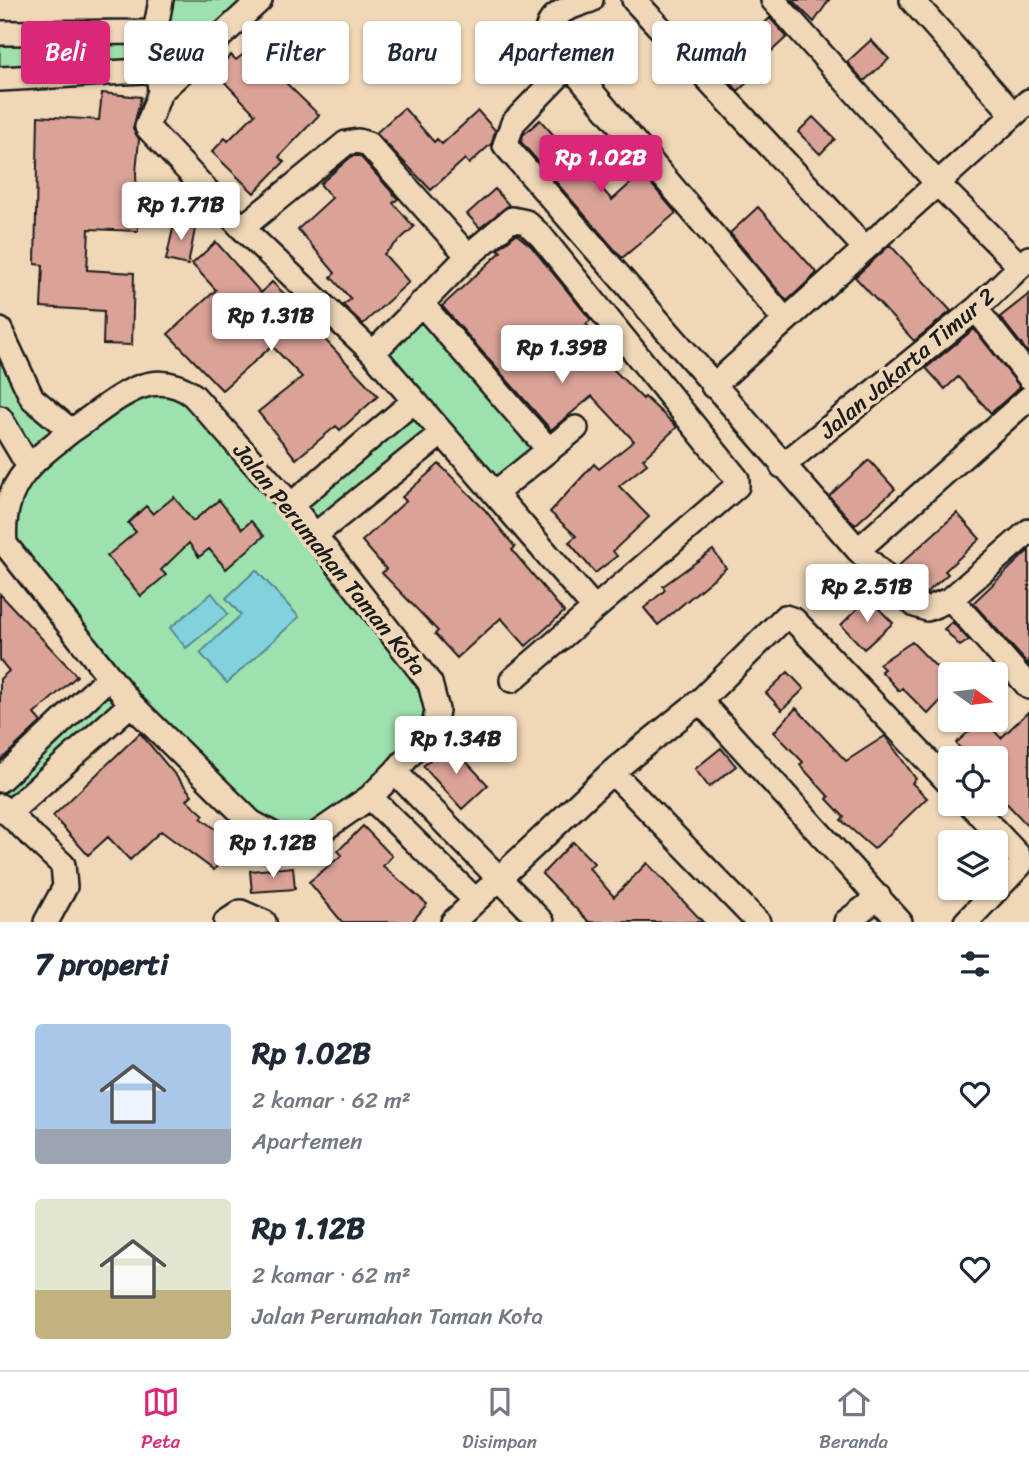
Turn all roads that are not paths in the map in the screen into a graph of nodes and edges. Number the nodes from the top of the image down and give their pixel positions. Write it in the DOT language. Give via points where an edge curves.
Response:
graph roads {
  1 [pos="161,0"];
  2 [pos="260,0"];
  3 [pos="591,0"];
  4 [pos="634,0"];
  5 [pos="773,0"];
  6 [pos="912,0"];
  7 [pos="157,21"];
  8 [pos="551,21"];
  9 [pos="228,26"];
  10 [pos="124,32"];
  11 [pos="0,33"];
  12 [pos="0,79"];
  13 [pos="124,81"];
  14 [pos="159,84"];
  15 [pos="550,84"];
  16 [pos="585,84"];
  17 [pos="1021,107"];
  18 [pos="937,183"];
  19 [pos="242,228"];
  20 [pos="865,248"];
  21 [pos="468,256"];
  22 [pos="1024,262"];
  23 [pos="421,303"];
  24 [pos="976,309"];
  25 [pos="785,320"];
  26 [pos="0,330"];
  27 [pos="373,353"];
  28 [pos="1029,377"];
  29 [pos="713,386"];
  30 [pos="1029,398"];
  31 [pos="414,401"];
  32 [pos="0,418"];
  33 [pos="576,428"];
  34 [pos="71,431"];
  35 [pos="442,433"];
  36 [pos="550,450"];
  37 [pos="29,465"];
  38 [pos="782,466"];
  39 [pos="495,493"];
  40 [pos="291,505"];
  41 [pos="1028,533"];
  42 [pos="315,535"];
  43 [pos="858,550"];
  44 [pos="951,599"];
  45 [pos="594,608"];
  46 [pos="108,678"];
  47 [pos="512,680"];
  48 [pos="1029,687"];
  49 [pos="701,701"];
  50 [pos="131,704"];
  51 [pos="938,771"];
  52 [pos="395,772"];
  53 [pos="612,772"];
  54 [pos="0,780"];
  55 [pos="370,797"];
  56 [pos="4,811"];
  57 [pos="980,816"];
  58 [pos="500,878"];
  59 [pos="879,897"];
  60 [pos="475,900"];
  61 [pos="46,922"];
  62 [pos="226,922"];
  63 [pos="264,922"];
  64 [pos="453,922"];
  65 [pos="542,922"];
  66 [pos="758,922"];
  67 [pos="846,922"];
  68 [pos="900,922"];
  69 [pos="965,922"];
  1 -- 7 [label="street"];
  2 -- 9 [label="street"];
  3 -- 8 [label="street"];
  4 -- 20 [label="street"];
  5 -- 18 [label="street"];
  6 -- 17 [label="street"];
  10 -- 11 [label="street"];
  12 -- 13 [label="street"];
  14 -- 19 [label="street" via="147,127"];
  15 -- 29 [label="street" via="513,122 505,145"];
  16 -- 25 [label="street"];
  17 -- 18 [label="street"];
  18 -- 20 [label="street"];
  18 -- 22 [label="street"];
  19 -- 21 [label="street" via="346,143 358,141 368,144"];
  19 -- 27 [label="street"];
  20 -- 25 [label="street"];
  21 -- 23 [label="street"];
  21 -- 45 [label="street" via="512,219 526,222 738,480"];
  22 -- 24 [label="street, Jalan Jakarta Timur 2"];
  23 -- 27 [label="street"];
  23 -- 36 [label="street"];
  24 -- 28 [label="street"];
  24 -- 38 [label="street, Jalan Jakarta Timur 2"];
  25 -- 29 [label="street"];
  26 -- 34 [label="street" via="32,398"];
  27 -- 31 [label="street"];
  29 -- 38 [label="street"];
  30 -- 43 [label="street"];
  31 -- 35 [label="street"];
  31 -- 40 [label="street"];
  32 -- 37 [label="street"];
  33 -- 36 [label="street"];
  34 -- 37 [label="street, Jalan Perumahan Taman Kota"];
  34 -- 40 [label="street, Jalan Perumahan Taman Kota" via="139,386 153,381 183,388"];
  35 -- 39 [label="street"];
  35 -- 42 [label="street"];
  36 -- 39 [label="street"];
  37 -- 46 [label="street, Jalan Perumahan Taman Kota" via="6,505 5,544"];
  38 -- 43 [label="street"];
  39 -- 45 [label="street"];
  40 -- 42 [label="street, Jalan Perumahan Taman Kota"];
  41 -- 44 [label="street"];
  42 -- 52 [label="street, Jalan Perumahan Taman Kota" via="430,683 437,710 434,727"];
  43 -- 44 [label="street" via="919,607 930,608"];
  44 -- 48 [label="street"];
  45 -- 47 [label="street"];
  46 -- 50 [label="street, Jalan Perumahan Taman Kota"];
  46 -- 54 [label="street"];
  49 -- 51 [label="street" via="777,623 792,618"];
  49 -- 53 [label="street"];
  49 -- 59 [label="street"];
  50 -- 55 [label="street, Jalan Perumahan Taman Kota" via="251,822 286,841 306,842"];
  50 -- 56 [label="street"];
  52 -- 55 [label="street, Jalan Perumahan Taman Kota"];
  52 -- 58 [label="street"];
  53 -- 58 [label="street"];
  53 -- 66 [label="street"];
  55 -- 60 [label="street"];
  56 -- 61 [label="street" via="63,865 65,887"];
  57 -- 69 [label="street" via="1018,855 1021,864"];
  58 -- 60 [label="street"];
  58 -- 65 [label="street"];
  59 -- 67 [label="street"];
  59 -- 68 [label="street"];
  60 -- 64 [label="street"];
  62 -- 63 [label="street" via="241,912"];
}
